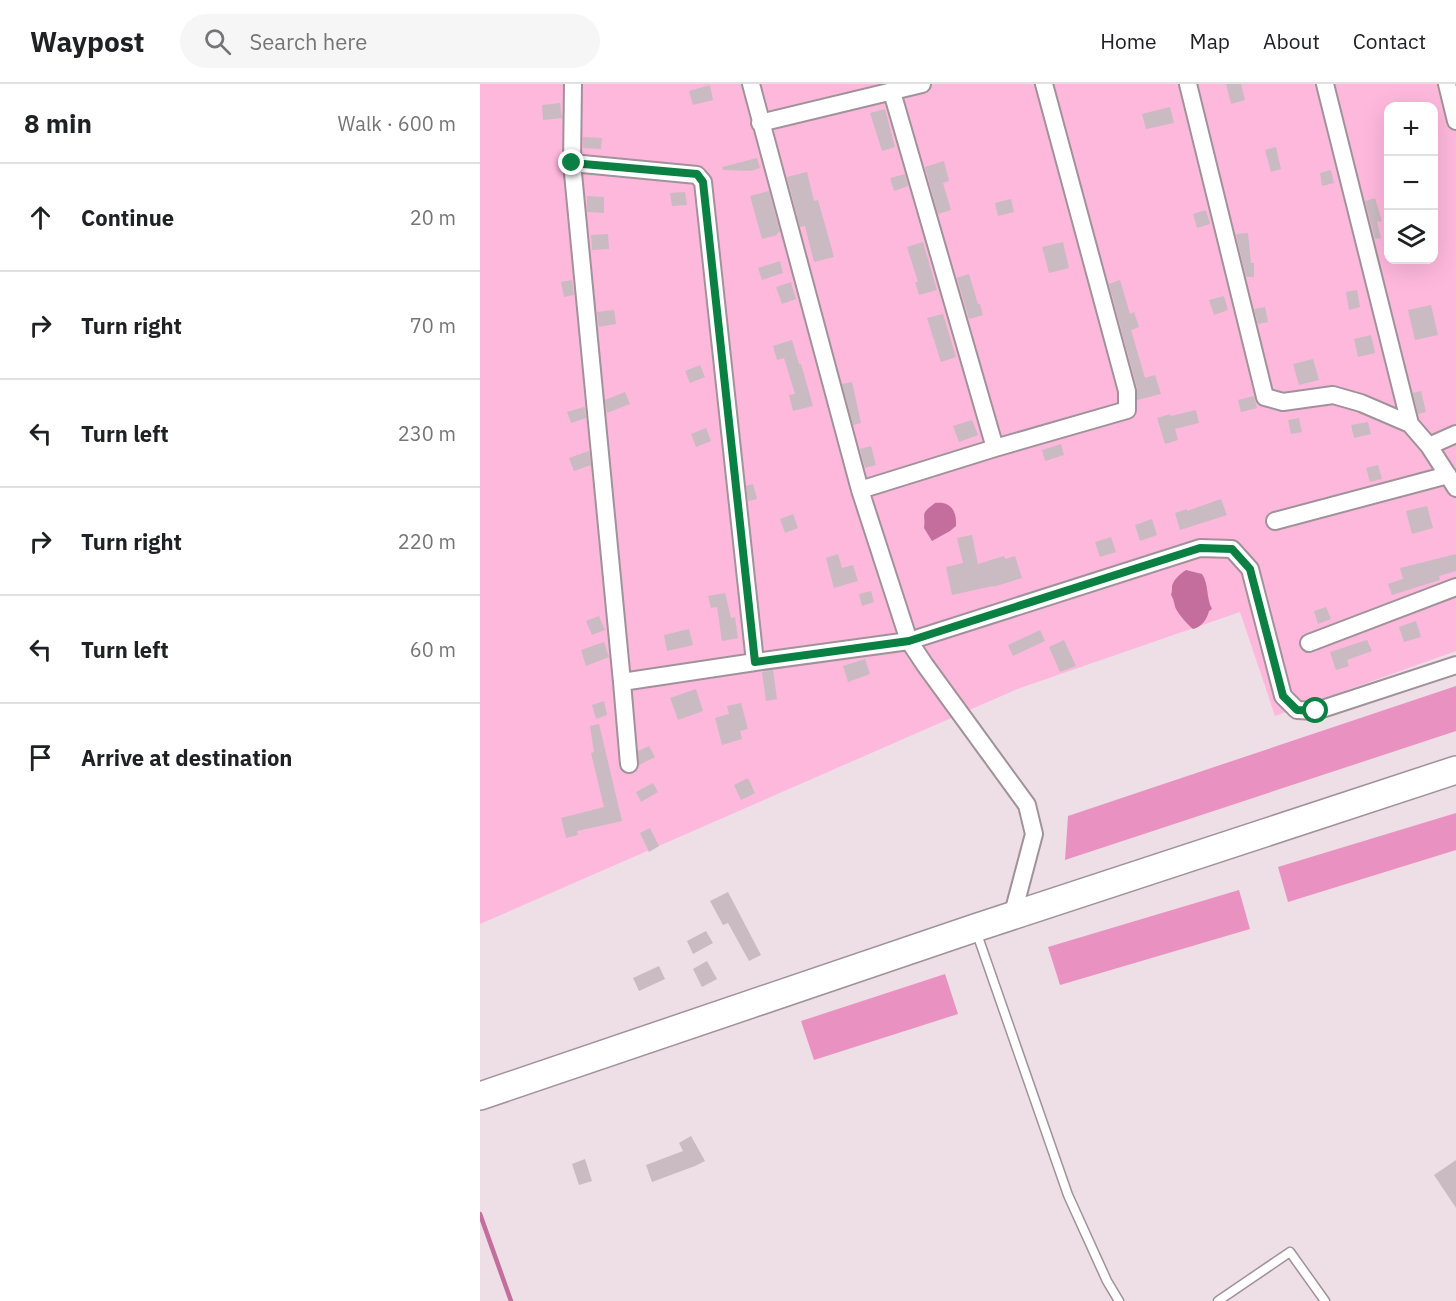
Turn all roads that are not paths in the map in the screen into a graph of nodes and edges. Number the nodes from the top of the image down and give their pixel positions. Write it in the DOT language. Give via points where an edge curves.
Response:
graph roads {
  1 [pos="573,84"];
  2 [pos="751,84"];
  3 [pos="922,84"];
  4 [pos="1044,84"];
  5 [pos="1188,84"];
  6 [pos="1325,84"];
  7 [pos="1447,84"];
  8 [pos="892,92"];
  9 [pos="1456,121"];
  10 [pos="760,123"];
  11 [pos="572,163"];
  12 [pos="1410,424"];
  13 [pos="1456,434"];
  14 [pos="1429,446"];
  15 [pos="995,448"];
  16 [pos="1452,481"];
  17 [pos="860,490"];
  18 [pos="1275,521"];
  19 [pos="1456,587"];
  20 [pos="909,641"];
  21 [pos="1309,643"];
  22 [pos="755,662"];
  23 [pos="1456,665"];
  24 [pos="622,682"];
  25 [pos="629,764"];
  26 [pos="1456,770"];
  27 [pos="1012,916"];
  28 [pos="975,928"];
  29 [pos="480,1096"];
  30 [pos="1119,1301"];
  31 [pos="1218,1301"];
  32 [pos="1325,1301"];
  1 -- 11 [label="street"];
  2 -- 10 [label="street"];
  3 -- 8 [label="street"];
  4 -- 15 [label="street" via="1127,391 1127,410"];
  5 -- 12 [label="street" via="1265,397 1283,402 1333,395"];
  6 -- 12 [label="street"];
  7 -- 9 [label="street"];
  8 -- 10 [label="street"];
  8 -- 15 [label="street"];
  10 -- 17 [label="street"];
  11 -- 22 [label="street" via="697,174 703,182"];
  11 -- 24 [label="street"];
  12 -- 14 [label="street"];
  13 -- 14 [label="street"];
  14 -- 16 [label="street"];
  15 -- 17 [label="street"];
  16 -- 18 [label="street"];
  17 -- 20 [label="street"];
  19 -- 21 [label="street"];
  20 -- 22 [label="street"];
  20 -- 23 [label="street" via="1200,548 1232,549 1250,569 1283,696 1297,710 1316,711"];
  20 -- 27 [label="street" via="1027,805 1034,834"];
  22 -- 24 [label="street"];
  24 -- 25 [label="street"];
  26 -- 27 [label="highway"];
  27 -- 28 [label="highway"];
  28 -- 29 [label="highway"];
  28 -- 30 [label="lane" via="1068,1195"];
  31 -- 32 [label="lane" via="1290,1252"];
}
